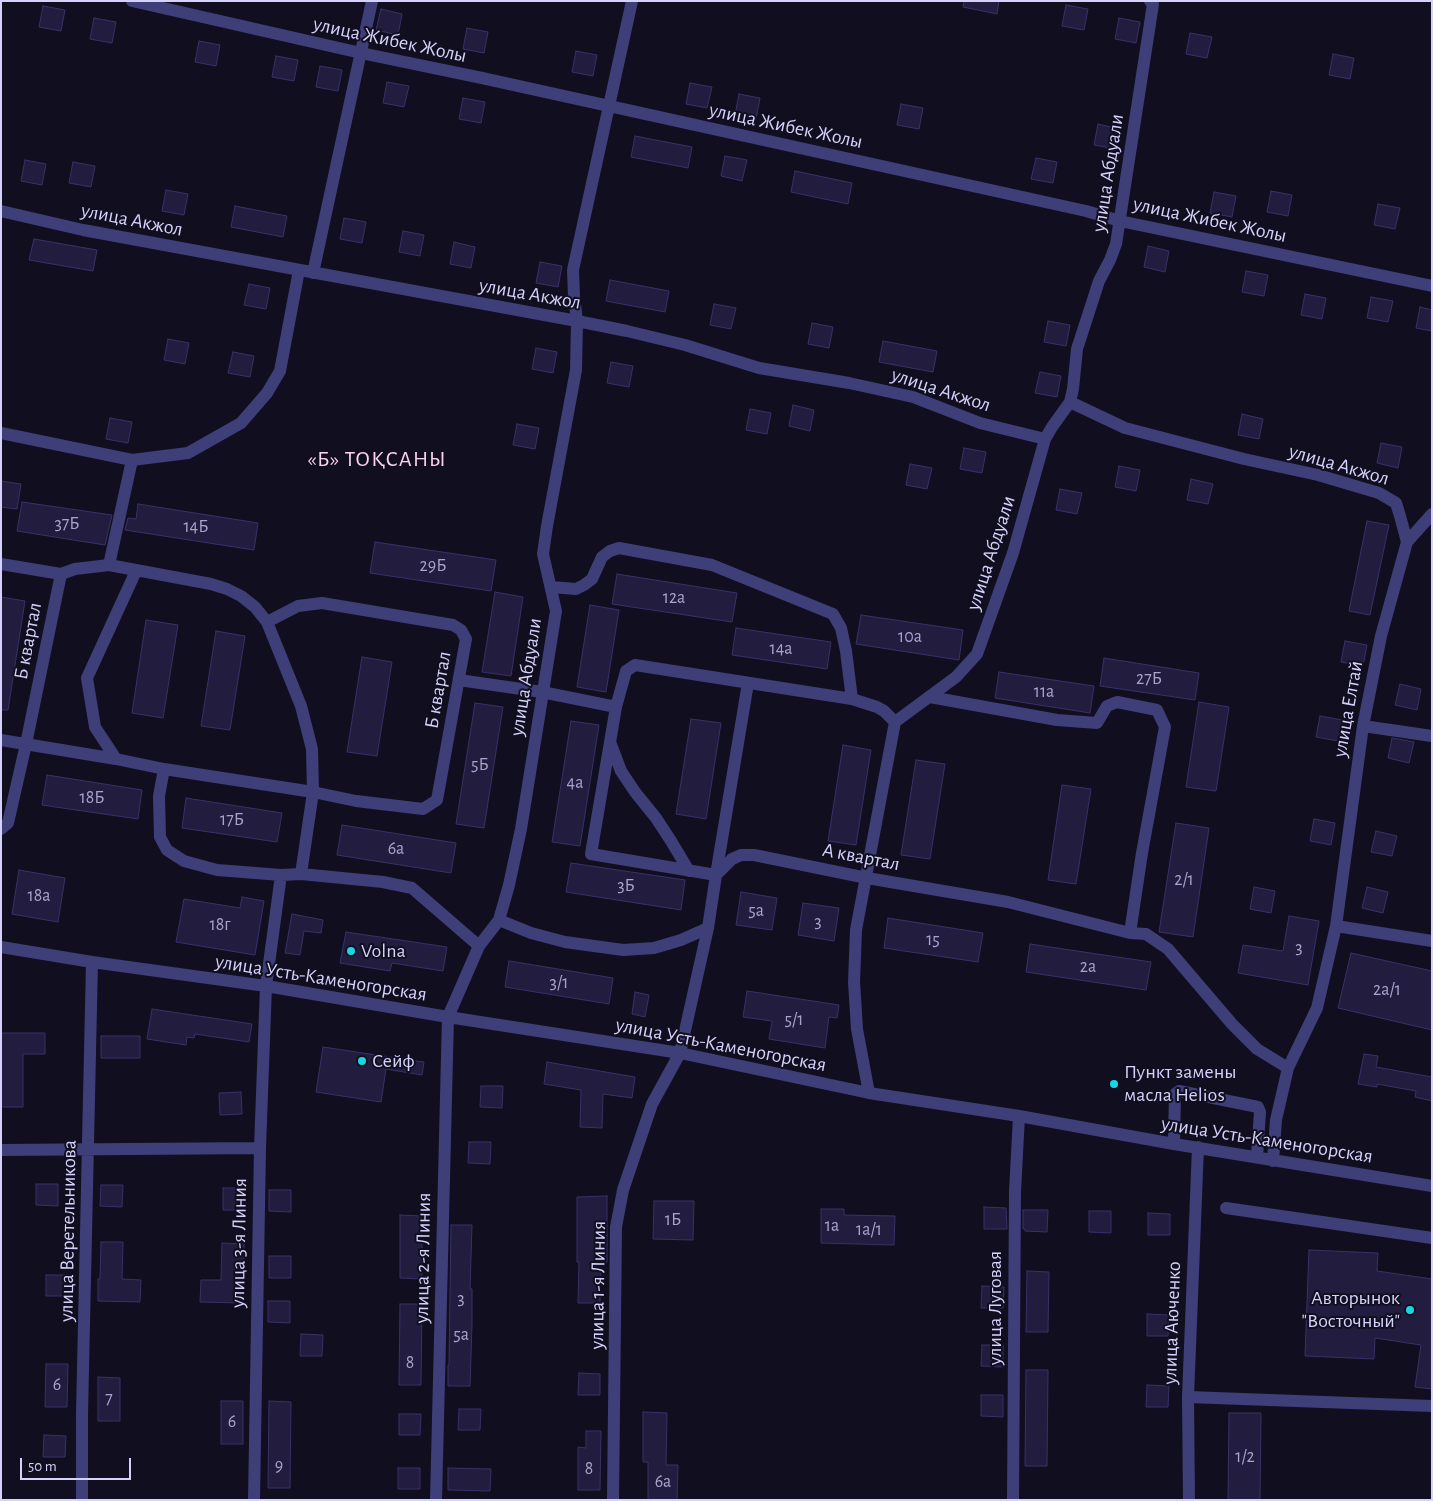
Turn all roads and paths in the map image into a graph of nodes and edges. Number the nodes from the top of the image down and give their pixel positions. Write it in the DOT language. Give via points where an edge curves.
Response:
graph roads {
  1 [pos="132,1"];
  2 [pos="372,1"];
  3 [pos="632,1"];
  4 [pos="1153,2"];
  5 [pos="361,53"];
  6 [pos="609,107"];
  7 [pos="1,211"];
  8 [pos="1120,221"];
  9 [pos="299,270"];
  10 [pos="313,273"];
  11 [pos="1432,286"];
  12 [pos="577,321"];
  13 [pos="1070,402"];
  14 [pos="1,433"];
  15 [pos="1045,439"];
  16 [pos="132,460"];
  17 [pos="1432,514"];
  18 [pos="1407,542"];
  19 [pos="1,564"];
  20 [pos="109,565"];
  21 [pos="136,571"];
  22 [pos="61,574"];
  23 [pos="551,587"];
  24 [pos="267,622"];
  25 [pos="459,680"];
  26 [pos="748,683"];
  27 [pos="542,692"];
  28 [pos="930,697"];
  29 [pos="852,699"];
  30 [pos="616,707"];
  31 [pos="895,722"];
  32 [pos="1362,726"];
  33 [pos="1432,736"];
  34 [pos="1,740"];
  35 [pos="610,742"];
  36 [pos="26,744"];
  37 [pos="116,759"];
  38 [pos="164,769"];
  39 [pos="313,792"];
  40 [pos="1,829"];
  41 [pos="689,871"];
  42 [pos="281,874"];
  43 [pos="301,874"];
  44 [pos="716,875"];
  45 [pos="867,878"];
  46 [pos="499,920"];
  47 [pos="1336,926"];
  48 [pos="708,928"];
  49 [pos="1130,933"];
  50 [pos="1432,942"];
  51 [pos="479,946"];
  52 [pos="1,947"];
  53 [pos="92,962"];
  54 [pos="266,986"];
  55 [pos="448,1017"];
  56 [pos="680,1054"];
  57 [pos="1288,1068"];
  58 [pos="869,1093"];
  59 [pos="1019,1116"];
  60 [pos="1174,1144"];
  61 [pos="260,1148"];
  62 [pos="1198,1148"];
  63 [pos="1,1150"];
  64 [pos="88,1150"];
  65 [pos="1257,1157"];
  66 [pos="1273,1160"];
  67 [pos="1432,1186"];
  68 [pos="1226,1208"];
  69 [pos="1432,1238"];
  70 [pos="1188,1397"];
  71 [pos="1432,1406"];
  72 [pos="82,1500"];
  73 [pos="254,1500"];
  74 [pos="436,1500"];
  75 [pos="614,1500"];
  76 [pos="1013,1500"];
  77 [pos="1189,1500"];
  1 -- 5 [label="street, улица Жибек Жолы"];
  2 -- 5 [label="street"];
  3 -- 6 [label="street, улица Абдуали"];
  4 -- 8 [label="street, улица Абдуали"];
  5 -- 6 [label="street, улица Жибек Жолы"];
  5 -- 10 [label="street"];
  6 -- 8 [label="street, улица Жибек Жолы"];
  6 -- 12 [label="street, улица Абдуали" via="573,270"];
  7 -- 9 [label="street, улица Акжол" via="83,230"];
  8 -- 11 [label="street, улица Жибек Жолы"];
  8 -- 13 [label="street, улица Абдуали" via="1116,244 1099,281 1077,349"];
  9 -- 10 [label="street, улица Акжол"];
  9 -- 16 [label="street" via="280,371 267,393 241,423 188,453"];
  10 -- 12 [label="street, улица Акжол"];
  12 -- 15 [label="street, улица Акжол" via="685,345 759,368 913,397 980,423"];
  12 -- 23 [label="street, улица Абдуали" via="576,370 543,554"];
  13 -- 15 [label="street, улица Абдуали"];
  13 -- 18 [label="street, улица Акжол" via="1125,428 1379,493 1396,503"];
  14 -- 16 [label="street"];
  15 -- 28 [label="street, улица Абдуали" via="1013,553 977,654 956,677"];
  16 -- 20 [label="street"];
  17 -- 18 [label="street"];
  18 -- 32 [label="street, улица Елтай" via="1380,636"];
  19 -- 22 [label="street"];
  20 -- 21 [label="street"];
  20 -- 22 [label="street"];
  21 -- 24 [label="street" via="227,589 242,596"];
  21 -- 37 [label="street" via="87,678 95,727"];
  22 -- 36 [label="street, Б квартал"];
  23 -- 27 [label="street, улица Абдуали" via="556,611"];
  23 -- 29 [label="street" via="576,588 584,585 592,579 602,557 619,548 712,566 833,614 841,628"];
  24 -- 25 [label="street, Б квартал" via="298,606 322,602 453,625 466,639"];
  24 -- 39 [label="street" via="301,706 312,749"];
  25 -- 27 [label="street"];
  25 -- 39 [label="street, Б квартал" via="437,800 423,809"];
  26 -- 29 [label="street"];
  26 -- 30 [label="street" via="634,665 626,671"];
  26 -- 44 [label="street, улица 1-я Линия"];
  27 -- 30 [label="street"];
  27 -- 46 [label="street, улица Абдуали" via="521,829"];
  28 -- 31 [label="street, улица Абдуали"];
  28 -- 49 [label="street" via="1057,720 1097,723 1107,706 1117,702 1157,710 1165,727"];
  29 -- 31 [label="street" via="877,707"];
  30 -- 35 [label="street"];
  31 -- 45 [label="street"];
  32 -- 33 [label="street"];
  32 -- 47 [label="street, улица Елтай"];
  34 -- 36 [label="street, Б квартал"];
  35 -- 41 [label="street" via="621,771 672,841"];
  35 -- 41 [label="street" via="591,854"];
  36 -- 37 [label="street, Б квартал"];
  36 -- 40 [label="street" via="8,823"];
  37 -- 38 [label="street, Б квартал"];
  38 -- 39 [label="street, Б квартал"];
  38 -- 42 [label="street" via="158,820 160,838 168,850 184,861 217,870"];
  39 -- 43 [label="street"];
  41 -- 44 [label="street"];
  42 -- 43 [label="street"];
  42 -- 54 [label="street, улица 3-я Линия"];
  43 -- 51 [label="street" via="412,888"];
  44 -- 45 [label="street, А квартал" via="732,859 754,855"];
  44 -- 48 [label="street, улица 1-я Линия"];
  45 -- 49 [label="street, А квартал" via="1008,902"];
  45 -- 58 [label="street" via="856,930 854,982 856,1029"];
  46 -- 48 [label="street" via="565,942 623,950 654,948"];
  46 -- 51 [label="street"];
  47 -- 50 [label="street"];
  47 -- 57 [label="street, улица Елтай" via="1317,1008"];
  48 -- 56 [label="street, улица 1-я Линия"];
  49 -- 57 [label="street, А квартал" via="1146,934 1168,949 1257,1049"];
  51 -- 55 [label="street"];
  52 -- 53 [label="street, улица Усть-Каменогорская"];
  53 -- 54 [label="street, улица Усть-Каменогорская"];
  53 -- 64 [label="street, улица Веретельникова"];
  54 -- 55 [label="street, улица Усть-Каменогорская"];
  54 -- 61 [label="street, улица 3-я Линия"];
  55 -- 56 [label="street, улица Усть-Каменогорская"];
  55 -- 74 [label="street, улица 2-я Линия"];
  56 -- 58 [label="street, улица Усть-Каменогорская"];
  56 -- 75 [label="street, улица 1-я Линия" via="652,1104 623,1190 616,1227"];
  57 -- 66 [label="street, улица Елтай" via="1276,1120"];
  58 -- 59 [label="street, улица Усть-Каменогорская"];
  59 -- 60 [label="street, улица Усть-Каменогорская"];
  59 -- 76 [label="street, улица Луговая" via="1014,1192"];
  60 -- 62 [label="street, улица Усть-Каменогорская"];
  60 -- 65 [label="street" via="1175,1094 1179,1091 1258,1107"];
  61 -- 64 [label="street"];
  61 -- 73 [label="street, улица 3-я Линия"];
  62 -- 65 [label="street, улица Усть-Каменогорская"];
  62 -- 70 [label="street, улица Аюченко"];
  63 -- 64 [label="street"];
  64 -- 72 [label="street, улица Веретельникова"];
  65 -- 66 [label="street, улица Усть-Каменогорская"];
  66 -- 67 [label="street, улица Усть-Каменогорская"];
  68 -- 69 [label="street"];
  70 -- 71 [label="street"];
  70 -- 77 [label="street, улица Аюченко"];
}
